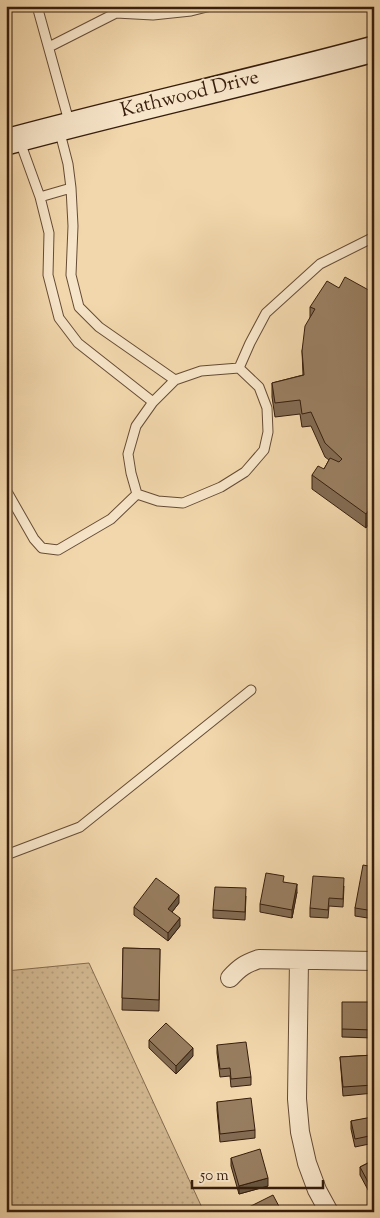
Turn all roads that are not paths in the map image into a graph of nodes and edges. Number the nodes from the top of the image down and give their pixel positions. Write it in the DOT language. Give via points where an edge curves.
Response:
graph roads {
  1 [pos="37,6"];
  2 [pos="211,6"];
  3 [pos="130,10"];
  4 [pos="48,47"];
  5 [pos="374,49"];
  6 [pos="64,126"];
  7 [pos="13,141"];
  8 [pos="71,188"];
  9 [pos="40,197"];
  10 [pos="374,237"];
  11 [pos="239,368"];
  12 [pos="175,380"];
  13 [pos="153,402"];
  14 [pos="6,490"];
  15 [pos="137,494"];
  16 [pos="251,690"];
  17 [pos="6,855"];
  18 [pos="299,960"];
  19 [pos="374,961"];
  20 [pos="230,978"];
  21 [pos="329,1212"];
  1 -- 4 [label="lane"];
  2 -- 3 [label="lane" via="191,12 152,15"];
  3 -- 4 [label="lane" via="116,13"];
  4 -- 6 [label="lane"];
  5 -- 6 [label="street, Kathwood Drive"];
  6 -- 7 [label="street, Kathwood Drive"];
  6 -- 8 [label="lane"];
  7 -- 9 [label="lane"];
  8 -- 9 [label="lane"];
  8 -- 12 [label="lane" via="71,275 79,307 99,327"];
  9 -- 13 [label="lane" via="49,233 48,276 59,318 78,343"];
  10 -- 11 [label="lane" via="320,264 266,313"];
  11 -- 12 [label="lane" via="202,372"];
  11 -- 15 [label="lane" via="259,387 267,408 268,432 264,450 245,472 221,487 183,503 158,501"];
  12 -- 13 [label="lane"];
  13 -- 15 [label="lane" via="136,426 128,454"];
  14 -- 15 [label="lane" via="34,539 42,548 58,550 111,519"];
  16 -- 17 [label="lane" via="80,827"];
  18 -- 19 [label="street"];
  18 -- 20 [label="street" via="247,963"];
  18 -- 21 [label="street" via="297,1099 300,1132 307,1163"];
}
